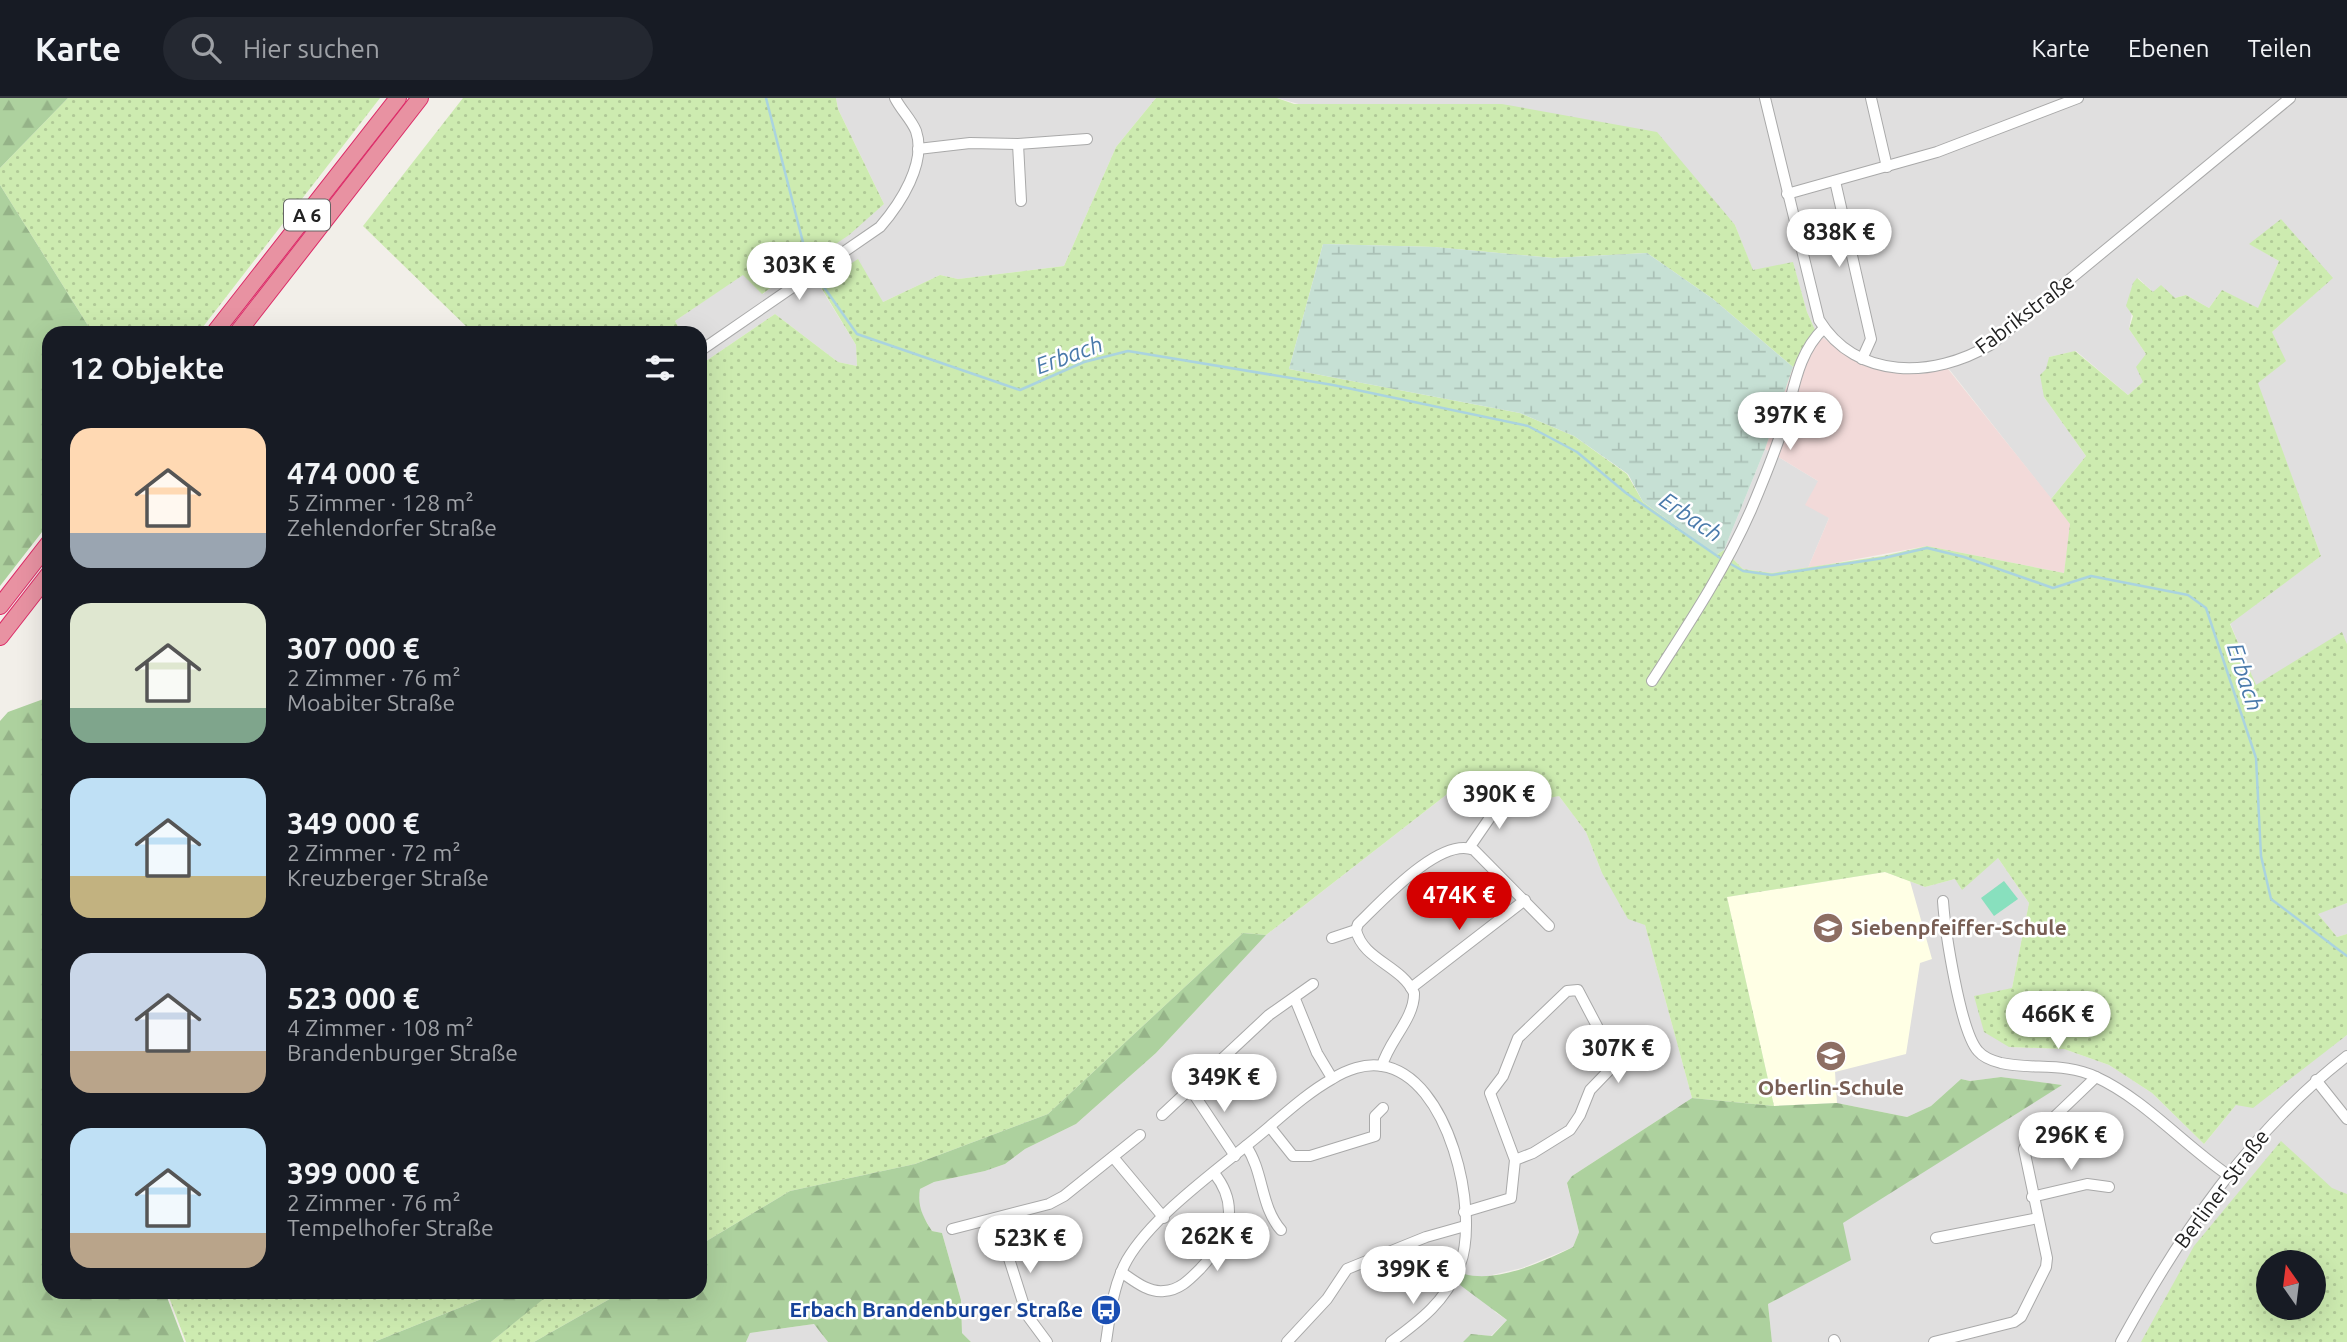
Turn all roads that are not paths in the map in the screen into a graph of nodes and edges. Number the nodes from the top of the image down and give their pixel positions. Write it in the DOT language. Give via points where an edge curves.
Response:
graph roads {
  1 [pos="398,98"];
  2 [pos="420,98"];
  3 [pos="895,98"];
  4 [pos="1765,98"];
  5 [pos="1871,98"];
  6 [pos="2078,98"];
  7 [pos="2290,98"];
  8 [pos="1087,139"];
  9 [pos="1018,144"];
  10 [pos="918,149"];
  11 [pos="1887,167"];
  12 [pos="1835,181"];
  13 [pos="1787,194"];
  14 [pos="1021,201"];
  15 [pos="220,326"];
  16 [pos="243,326"];
  17 [pos="1824,328"];
  18 [pos="707,346"];
  19 [pos="1862,359"];
  20 [pos="42,552"];
  21 [pos="42,583"];
  22 [pos="0,606"];
  23 [pos="0,637"];
  24 [pos="1652,681"];
  25 [pos="1495,800"];
  26 [pos="1469,848"];
  27 [pos="1525,900"];
  28 [pos="1943,901"];
  29 [pos="1549,926"];
  30 [pos="1356,930"];
  31 [pos="1332,938"];
  32 [pos="1313,984"];
  33 [pos="1411,988"];
  34 [pos="1294,999"];
  35 [pos="2347,1056"];
  36 [pos="1382,1066"];
  37 [pos="2096,1077"];
  38 [pos="1332,1078"];
  39 [pos="2316,1080"];
  40 [pos="1191,1090"];
  41 [pos="1383,1108"];
  42 [pos="1162,1115"];
  43 [pos="2347,1119"];
  44 [pos="1270,1127"];
  45 [pos="1140,1135"];
  46 [pos="1247,1146"];
  47 [pos="1235,1156"];
  48 [pos="1113,1157"];
  49 [pos="1515,1160"];
  50 [pos="1214,1173"];
  51 [pos="2228,1175"];
  52 [pos="2109,1187"];
  53 [pos="2032,1197"];
  54 [pos="1464,1212"];
  55 [pos="1164,1217"];
  56 [pos="996,1218"];
  57 [pos="2038,1218"];
  58 [pos="1465,1226"];
  59 [pos="952,1229"];
  60 [pos="1280,1230"];
  61 [pos="1936,1238"];
  62 [pos="1121,1272"];
  63 [pos="1961,1339"];
  64 [pos="1047,1342"];
  65 [pos="1106,1342"];
  66 [pos="1287,1342"];
  67 [pos="1391,1342"];
  68 [pos="1934,1342"];
  69 [pos="2122,1342"];
  1 -- 15 [label="highway, A 6"];
  2 -- 16 [label="highway, A 6"];
  3 -- 10 [label="street" via="916,131"];
  4 -- 13 [label="street, Fabrikstraße"];
  5 -- 11 [label="street"];
  6 -- 11 [label="street"];
  7 -- 19 [label="street, Fabrikstraße" via="1990,345 1938,368 1897,368"];
  8 -- 9 [label="street"];
  9 -- 10 [label="street"];
  9 -- 14 [label="street"];
  10 -- 18 [label="street" via="902,197 880,227"];
  11 -- 12 [label="street"];
  12 -- 13 [label="street"];
  12 -- 19 [label="street" via="1871,339"];
  13 -- 17 [label="street, Fabrikstraße" via="1813,303"];
  17 -- 19 [label="street, Fabrikstraße"];
  17 -- 24 [label="street" via="1799,365 1752,509 1726,562"];
  20 -- 22 [label="highway"];
  21 -- 23 [label="highway"];
  25 -- 26 [label="street" via="1491,816"];
  26 -- 27 [label="street"];
  26 -- 30 [label="street" via="1439,855 1417,869 1358,923"];
  27 -- 29 [label="street"];
  27 -- 33 [label="street"];
  28 -- 37 [label="street" via="1967,1027 1979,1052 2001,1063 2063,1067"];
  30 -- 31 [label="street"];
  30 -- 33 [label="street" via="1368,952"];
  32 -- 34 [label="street"];
  33 -- 36 [label="street" via="1414,1000"];
  34 -- 38 [label="street"];
  34 -- 40 [label="street" via="1269,1014"];
  35 -- 39 [label="street, Berliner Straße"];
  36 -- 38 [label="street" via="1353,1069"];
  36 -- 54 [label="street" via="1413,1080 1443,1117 1456,1158"];
  37 -- 51 [label="street"];
  37 -- 53 [label="street" via="2027,1143 2024,1159"];
  38 -- 44 [label="street"];
  39 -- 43 [label="street"];
  39 -- 51 [label="street, Berliner Straße" via="2260,1135"];
  40 -- 42 [label="street"];
  40 -- 47 [label="street"];
  41 -- 44 [label="street" via="1375,1116 1376,1136 1310,1157 1293,1156"];
  44 -- 46 [label="street"];
  45 -- 48 [label="street"];
  46 -- 47 [label="street"];
  46 -- 60 [label="street" via="1268,1213"];
  47 -- 50 [label="street"];
  48 -- 55 [label="street"];
  48 -- 56 [label="street" via="1057,1200"];
  49 -- 49 [label="street" via="1491,1100 1493,1087 1503,1076 1518,1038 1567,991 1577,990 1614,1047 1618,1062 1590,1090 1570,1130"];
  49 -- 54 [label="street" via="1511,1198"];
  50 -- 55 [label="street"];
  50 -- 62 [label="street" via="1229,1211 1219,1249 1188,1280 1167,1292 1155,1291"];
  51 -- 69 [label="street, Berliner Straße" via="2174,1252"];
  52 -- 53 [label="street" via="2087,1184"];
  53 -- 57 [label="street"];
  54 -- 58 [label="street"];
  55 -- 62 [label="street" via="1138,1244"];
  56 -- 59 [label="street"];
  56 -- 64 [label="street" via="1027,1315"];
  57 -- 61 [label="street"];
  57 -- 63 [label="street" via="2046,1267 2021,1317"];
  58 -- 66 [label="street" via="1347,1269 1327,1299"];
  58 -- 67 [label="street" via="1461,1263 1442,1301"];
  62 -- 65 [label="street"];
  63 -- 68 [label="street"];
}
